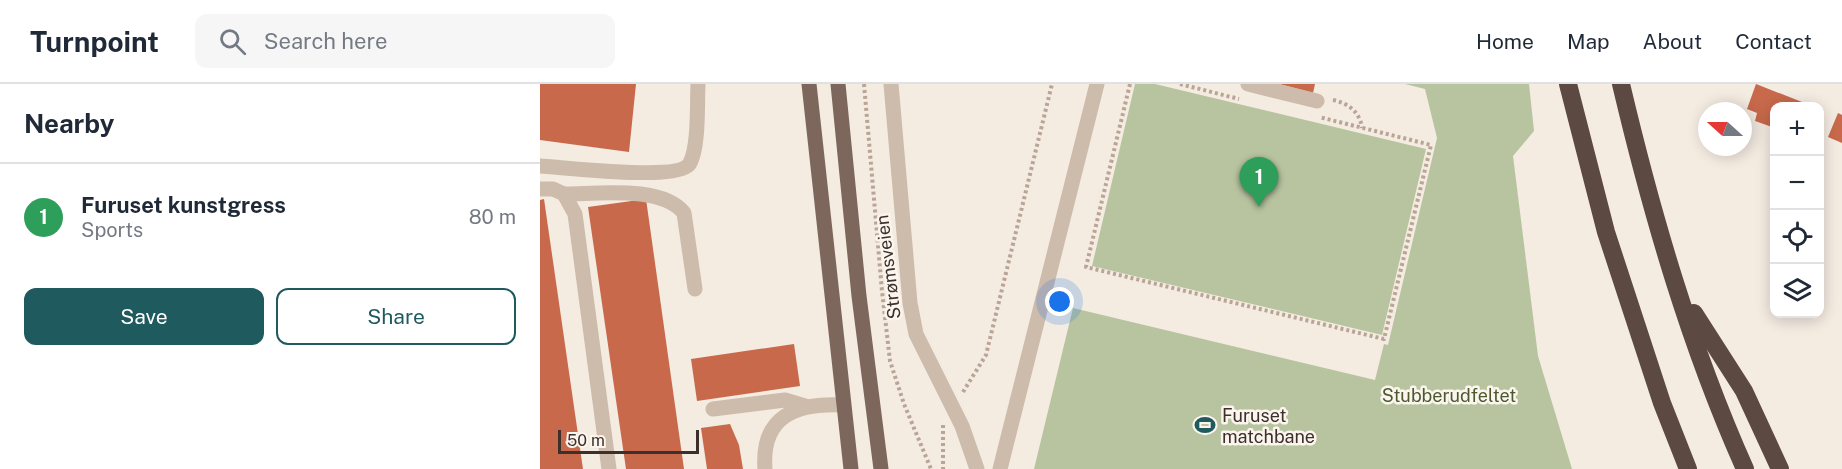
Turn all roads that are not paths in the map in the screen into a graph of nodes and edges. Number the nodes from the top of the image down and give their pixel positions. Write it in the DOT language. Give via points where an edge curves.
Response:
graph roads {
  1 [pos="698,84"];
  2 [pos="809,84"];
  3 [pos="838,84"];
  4 [pos="891,84"];
  5 [pos="1097,84"];
  6 [pos="1248,84"];
  7 [pos="1568,84"];
  8 [pos="1621,84"];
  9 [pos="1317,100"];
  10 [pos="540,166"];
  11 [pos="540,189"];
  12 [pos="564,194"];
  13 [pos="695,289"];
  14 [pos="1678,289"];
  15 [pos="842,405"];
  16 [pos="805,406"];
  17 [pos="713,410"];
  18 [pos="609,469"];
  19 [pos="765,469"];
  20 [pos="851,469"];
  21 [pos="881,469"];
  22 [pos="977,469"];
  23 [pos="1000,469"];
  24 [pos="1688,469"];
  25 [pos="1745,469"];
  26 [pos="1780,469"];
  1 -- 10 [label="lane" via="693,151 685,168 659,173"];
  2 -- 15 [label="main road"];
  3 -- 21 [label="main road, Strømsveien" via="857,284"];
  4 -- 22 [label="lane, Strømsveien" via="916,334 962,426"];
  5 -- 23 [label="lane"];
  6 -- 9 [label="lane"];
  7 -- 24 [label="highway" via="1606,232"];
  8 -- 14 [label="highway"];
  11 -- 12 [label="lane"];
  12 -- 13 [label="lane" via="646,195 676,204 684,213"];
  12 -- 18 [label="lane" via="575,214"];
  14 -- 25 [label="highway"];
  14 -- 26 [label="highway" via="1744,391"];
  15 -- 16 [label="lane"];
  15 -- 20 [label="main road"];
  16 -- 17 [label="lane" via="785,400"];
  16 -- 19 [label="lane" via="781,417 771,431 764,455"];
}
